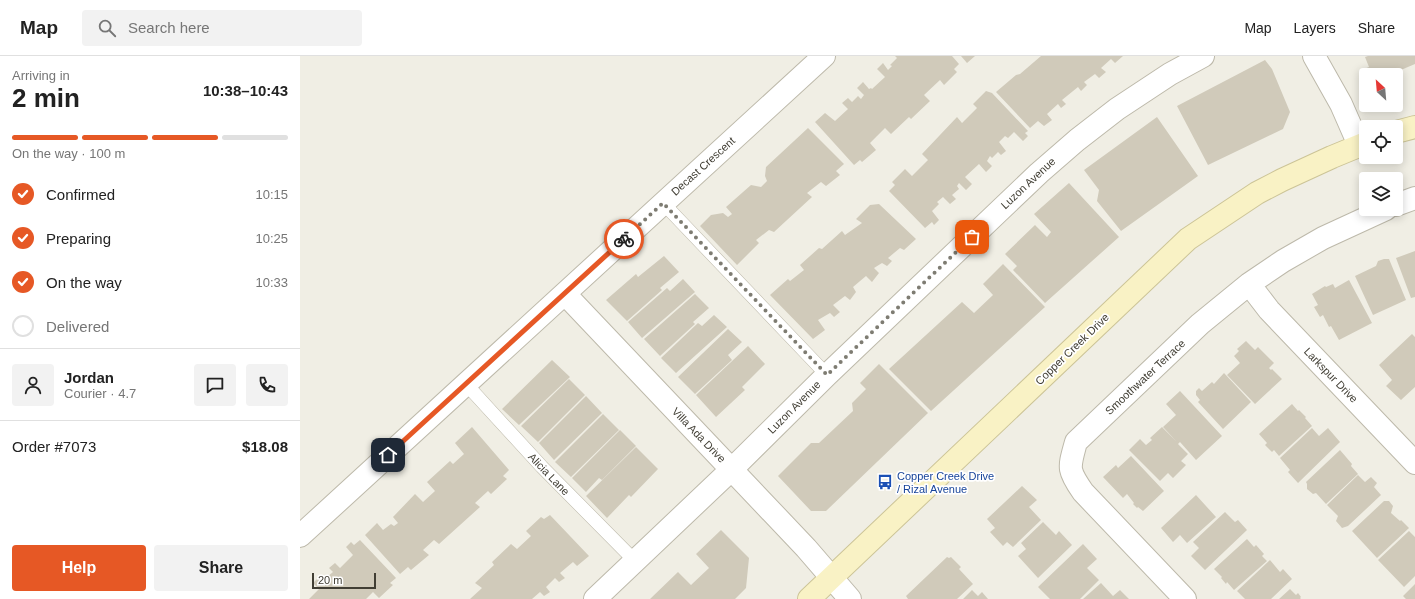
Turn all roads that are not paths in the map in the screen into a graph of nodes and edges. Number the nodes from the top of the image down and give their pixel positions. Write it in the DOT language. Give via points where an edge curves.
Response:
graph roads {
  1 [pos="824,56"];
  2 [pos="1203,56"];
  3 [pos="1314,56"];
  4 [pos="1415,127"];
  5 [pos="1403,130"];
  6 [pos="1359,137"];
  7 [pos="1359,146"];
  8 [pos="1415,198"];
  9 [pos="1403,202"];
  10 [pos="663,203"];
  11 [pos="1371,216"];
  12 [pos="1249,284"];
  13 [pos="565,294"];
  14 [pos="827,375"];
  15 [pos="466,384"];
  16 [pos="1415,463"];
  17 [pos="732,469"];
  18 [pos="300,536"];
  19 [pos="635,561"];
  20 [pos="831,578"];
  21 [pos="595,599"];
  22 [pos="809,599"];
  23 [pos="850,599"];
  24 [pos="1185,599"];
  1 -- 10 [label="street, Decast Crescent"];
  2 -- 14 [label="street, Luzon Avenue" via="1117,109 1077,140"];
  3 -- 6 [label="street"];
  4 -- 5 [label="street"];
  7 -- 20 [label="street, Copper Creek Drive" via="1257,193 1188,239"];
  8 -- 9 [label="street"];
  10 -- 13 [label="street, Decast Crescent"];
  10 -- 14 [label="lane"];
  11 -- 12 [label="street, Smoothwater Terrace" via="1323,238"];
  12 -- 16 [label="street, Larkspur Drive" via="1269,310"];
  12 -- 24 [label="street, Smoothwater Terrace" via="1200,324 1076,442 1070,465 1073,477 1083,492"];
  13 -- 15 [label="street, Decast Crescent"];
  13 -- 17 [label="street, Villa Ada Drive"];
  14 -- 17 [label="street, Luzon Avenue"];
  15 -- 18 [label="street, Decast Crescent"];
  15 -- 19 [label="lane, Alicia Lane" via="542,467"];
  17 -- 19 [label="street, Luzon Avenue"];
  17 -- 20 [label="street, Villa Ada Drive"];
  19 -- 21 [label="street, Luzon Avenue"];
  20 -- 22 [label="street, Copper Creek Drive"];
  20 -- 23 [label="street, Villa Ada Drive"];
}
